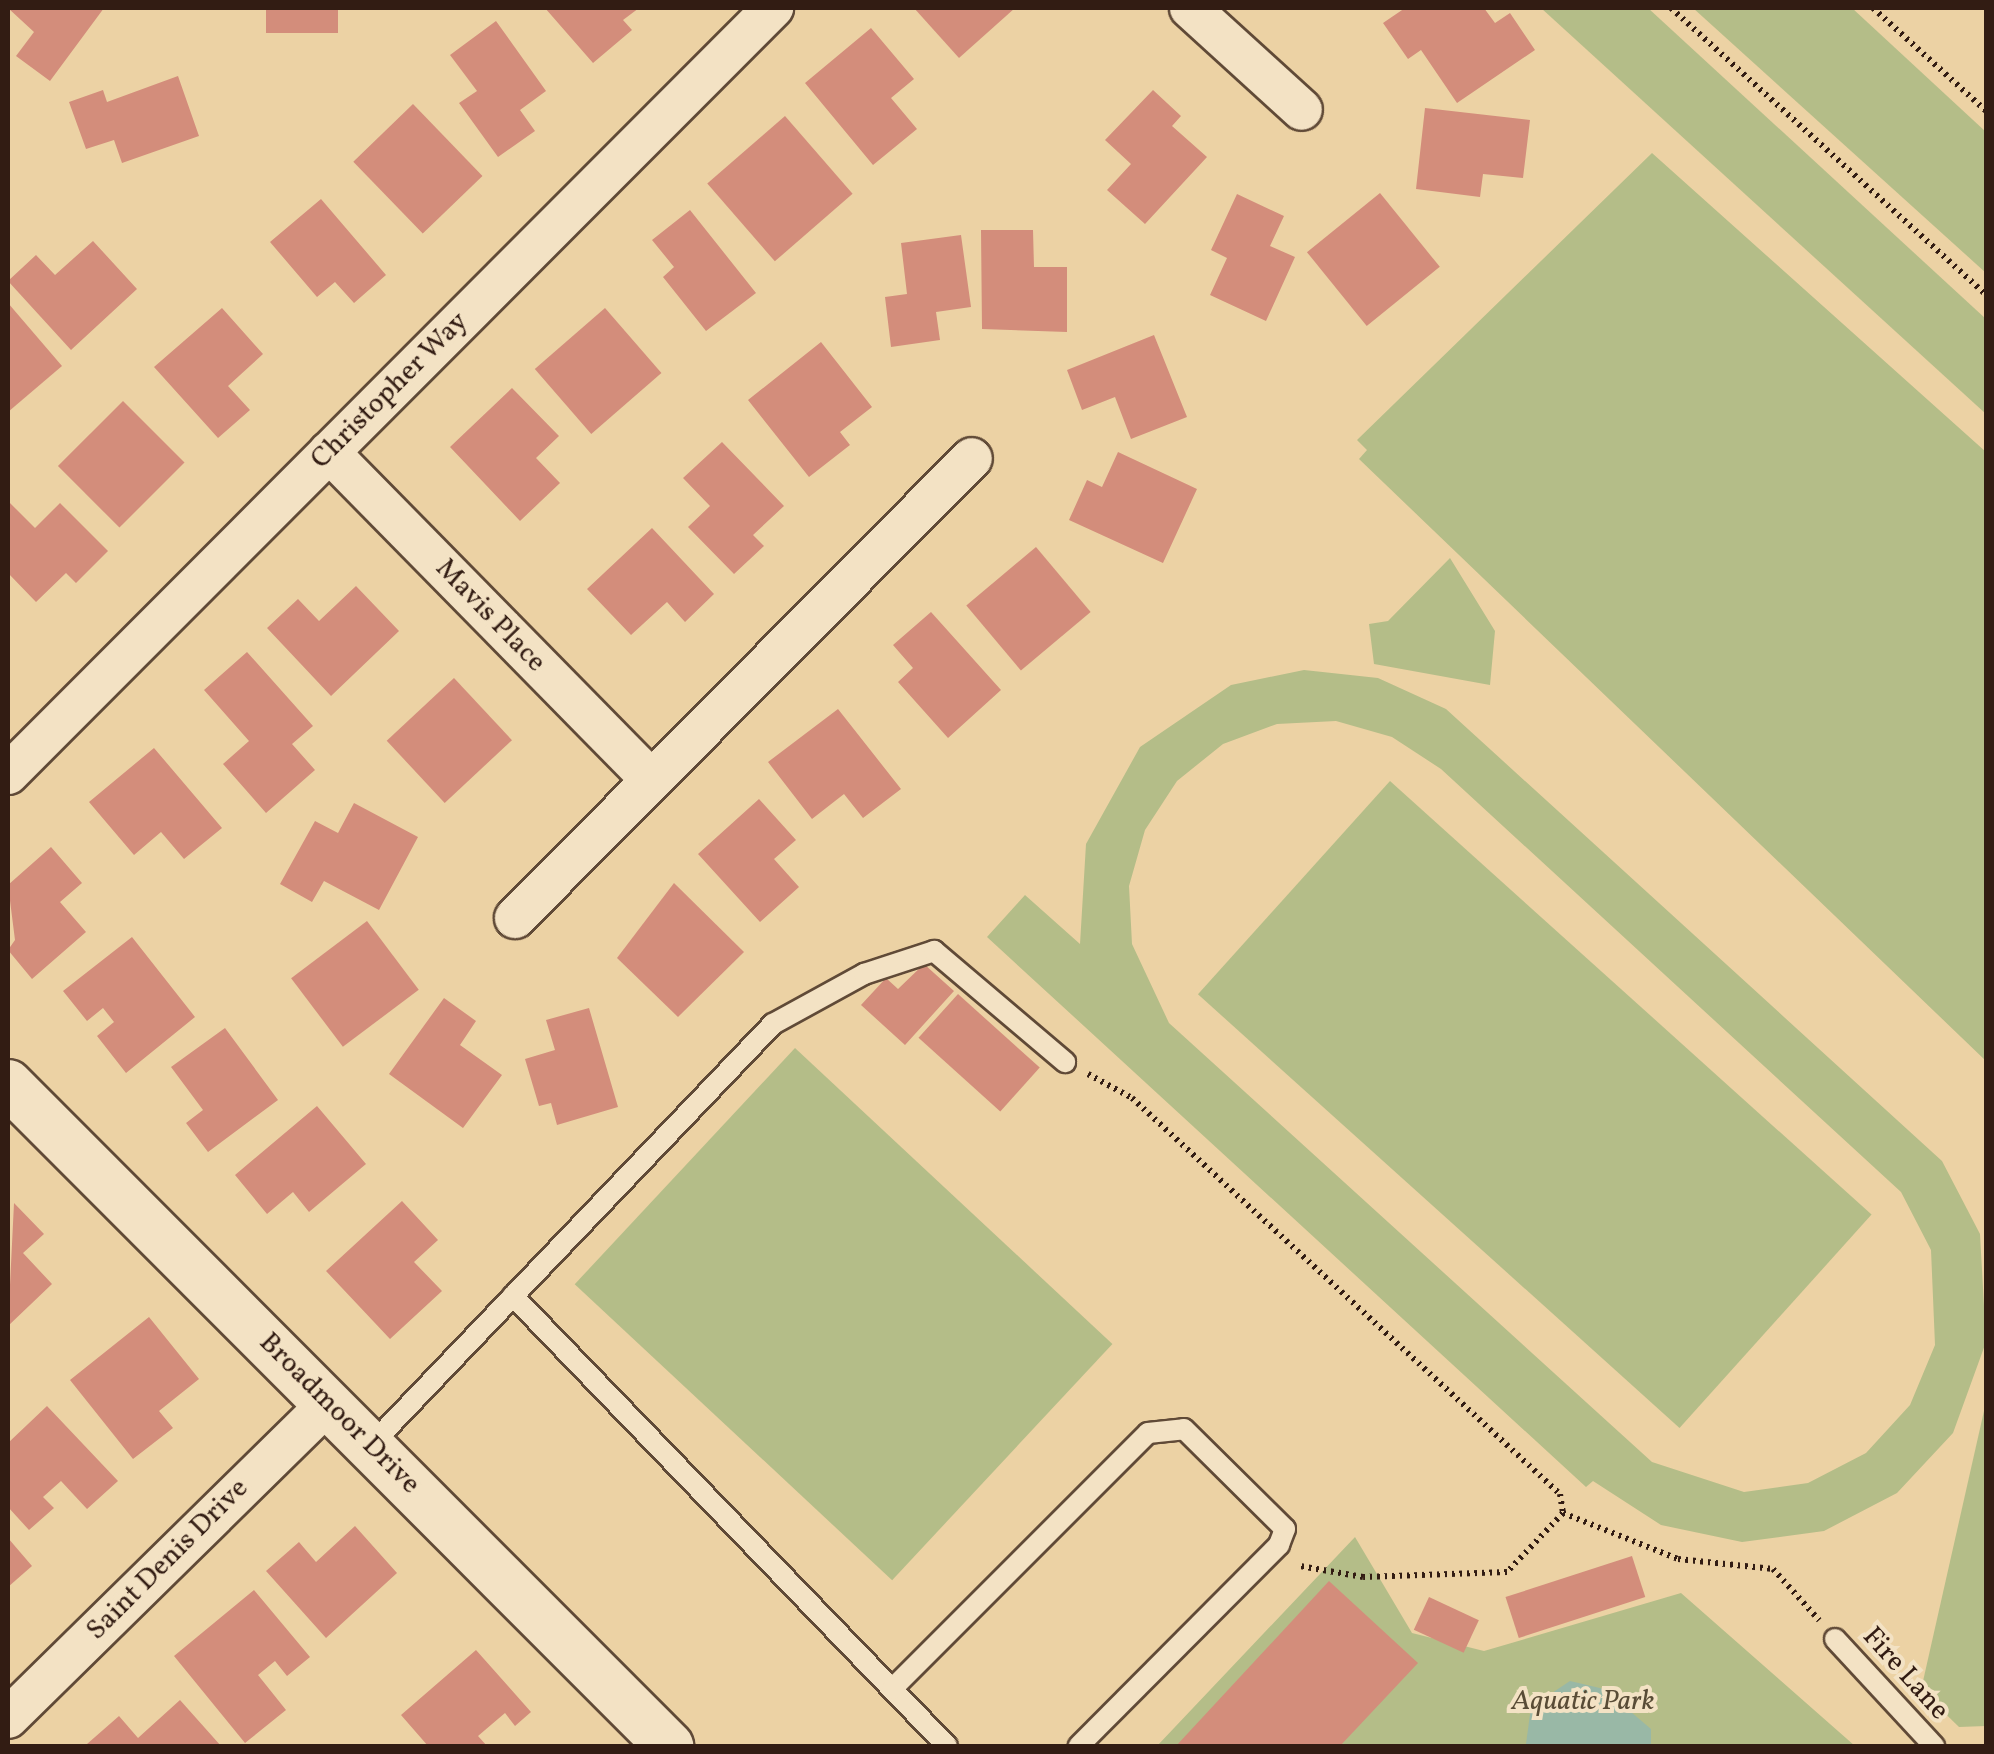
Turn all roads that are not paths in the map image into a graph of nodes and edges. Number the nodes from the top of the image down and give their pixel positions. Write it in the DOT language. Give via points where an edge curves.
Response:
graph roads {
  1 [pos="774,8"];
  2 [pos="1190,8"];
  3 [pos="1302,110"];
  4 [pos="329,452"];
  5 [pos="972,458"];
  6 [pos="8,774"];
  7 [pos="650,780"];
  8 [pos="516,918"];
  9 [pos="1066,1062"];
  10 [pos="8,1084"];
  11 [pos="513,1296"];
  12 [pos="328,1403"];
  13 [pos="370,1446"];
  14 [pos="1835,1638"];
  15 [pos="892,1688"];
  16 [pos="8,1718"];
  17 [pos="660,1744"];
  18 [pos="948,1746"];
  19 [pos="1079,1746"];
  20 [pos="1934,1746"];
  1 -- 4 [label="street, Christopher Way"];
  2 -- 3 [label="street"];
  4 -- 6 [label="street, Christopher Way"];
  4 -- 7 [label="street, Mavis Place"];
  5 -- 7 [label="street"];
  7 -- 8 [label="street"];
  9 -- 11 [label="lane" via="934,951 864,974 772,1024"];
  10 -- 12 [label="street, Broadmoor Drive"];
  11 -- 13 [label="lane"];
  11 -- 15 [label="lane"];
  12 -- 13 [label="street, Broadmoor Drive"];
  12 -- 16 [label="street, Saint Denis Drive"];
  13 -- 17 [label="street, Broadmoor Drive"];
  14 -- 20 [label="lane, Fire Lane"];
  15 -- 18 [label="lane"];
  15 -- 19 [label="lane" via="1148,1433 1184,1430 1280,1518 1279,1545"];
}
